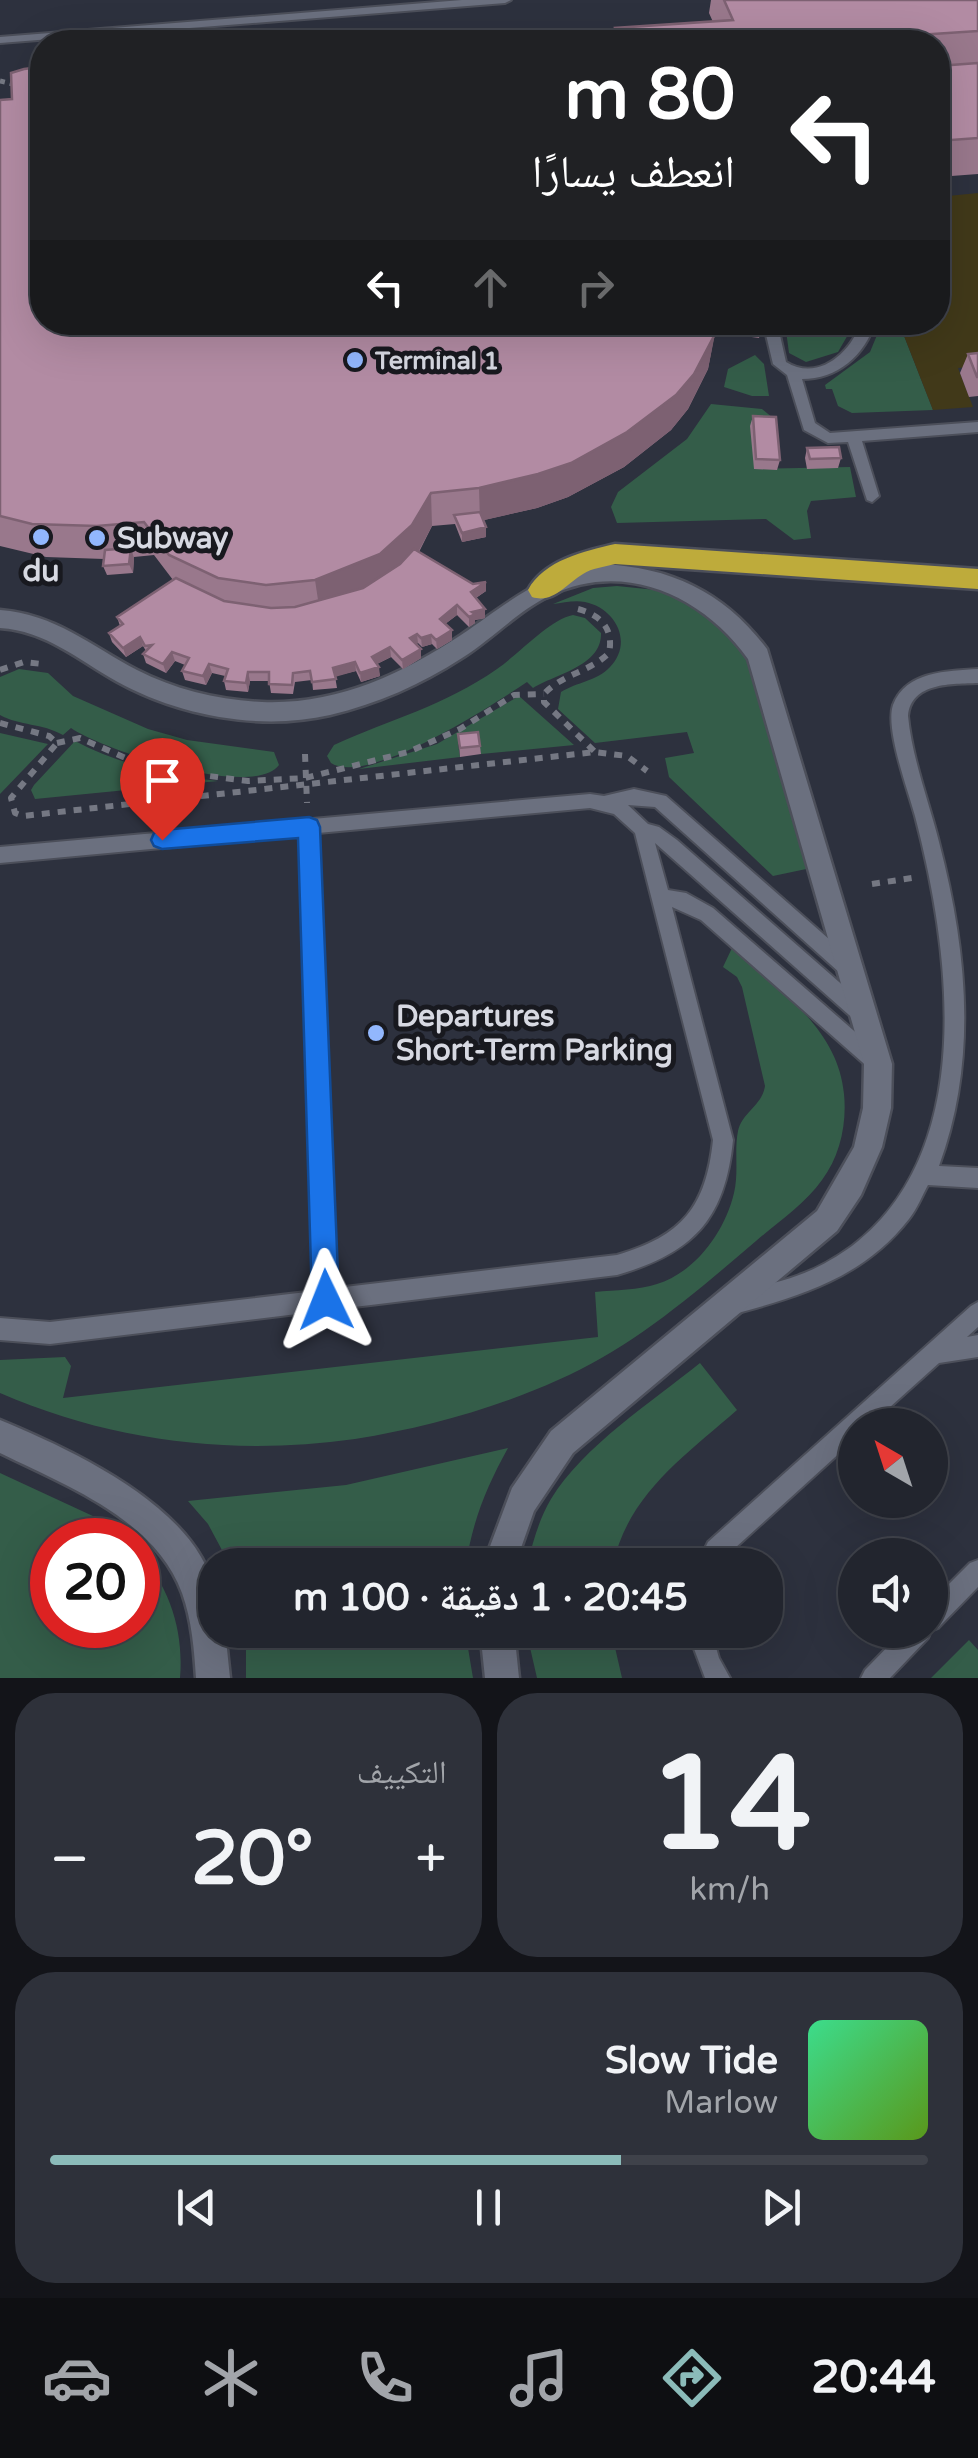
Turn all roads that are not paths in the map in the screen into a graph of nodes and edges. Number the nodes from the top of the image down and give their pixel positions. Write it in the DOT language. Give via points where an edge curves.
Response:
graph roads {
  1 [pos="505,0"];
  2 [pos="126,30"];
  3 [pos="30,38"];
  4 [pos="0,40"];
  5 [pos="773,335"];
  6 [pos="863,335"];
  7 [pos="793,374"];
  8 [pos="978,427"];
  9 [pos="854,438"];
  10 [pos="872,496"];
  11 [pos="978,580"];
  12 [pos="541,590"];
  13 [pos="0,619"];
  14 [pos="978,676"];
  15 [pos="605,802"];
  16 [pos="309,827"];
  17 [pos="643,830"];
  18 [pos="0,856"];
  19 [pos="662,898"];
  20 [pos="851,971"];
  21 [pos="868,1020"];
  22 [pos="878,1064"];
  23 [pos="927,1175"];
  24 [pos="978,1178"];
  25 [pos="326,1300"];
  26 [pos="728,1305"];
  27 [pos="978,1313"];
  28 [pos="0,1328"];
  29 [pos="978,1346"];
  30 [pos="930,1354"];
  31 [pos="0,1436"];
  32 [pos="504,1548"];
  33 [pos="718,1548"];
  34 [pos="978,1572"];
  35 [pos="948,1602"];
  36 [pos="498,1648"];
  37 [pos="704,1648"];
  38 [pos="902,1648"];
  39 [pos="214,1678"];
  40 [pos="502,1678"];
  41 [pos="718,1678"];
  42 [pos="873,1678"];
  1 -- 2 [label="lane"];
  3 -- 4 [label="lane"];
  5 -- 7 [label="lane" via="780,364"];
  6 -- 7 [label="lane" via="850,356"];
  7 -- 9 [label="lane" via="809,426 828,438"];
  8 -- 9 [label="lane"];
  9 -- 10 [label="lane"];
  11 -- 12 [label="highway" via="616,554 578,563"];
  12 -- 13 [label="street" via="410,677 305,710 192,701 132,679 48,627"];
  12 -- 20 [label="street" via="596,576 640,576 700,595 735,621 759,656"];
  14 -- 23 [label="lane" via="921,684 900,709 959,991 950,1116"];
  15 -- 16 [label="lane"];
  15 -- 17 [label="lane" via="630,814"];
  15 -- 20 [label="lane" via="634,796 660,801"];
  16 -- 18 [label="lane"];
  16 -- 25 [label="lane"];
  17 -- 19 [label="lane"];
  17 -- 21 [label="lane" via="672,845"];
  19 -- 22 [label="lane" via="708,914"];
  19 -- 25 [label="lane" via="723,1140 717,1185 692,1228 670,1246 617,1265"];
  20 -- 21 [label="street"];
  21 -- 22 [label="street"];
  22 -- 26 [label="street" via="876,1123 850,1191 827,1221"];
  23 -- 24 [label="lane"];
  23 -- 26 [label="lane" via="892,1228 844,1266 809,1285"];
  25 -- 28 [label="lane" via="50,1333"];
  26 -- 32 [label="street" via="562,1442 521,1497"];
  27 -- 30 [label="lane"];
  29 -- 30 [label="lane"];
  30 -- 33 [label="lane"];
  31 -- 39 [label="street" via="117,1496 169,1537 203,1600"];
  34 -- 35 [label="lane"];
  36 -- 40 [label="street"];
  37 -- 41 [label="lane"];
  38 -- 42 [label="lane"];
}
